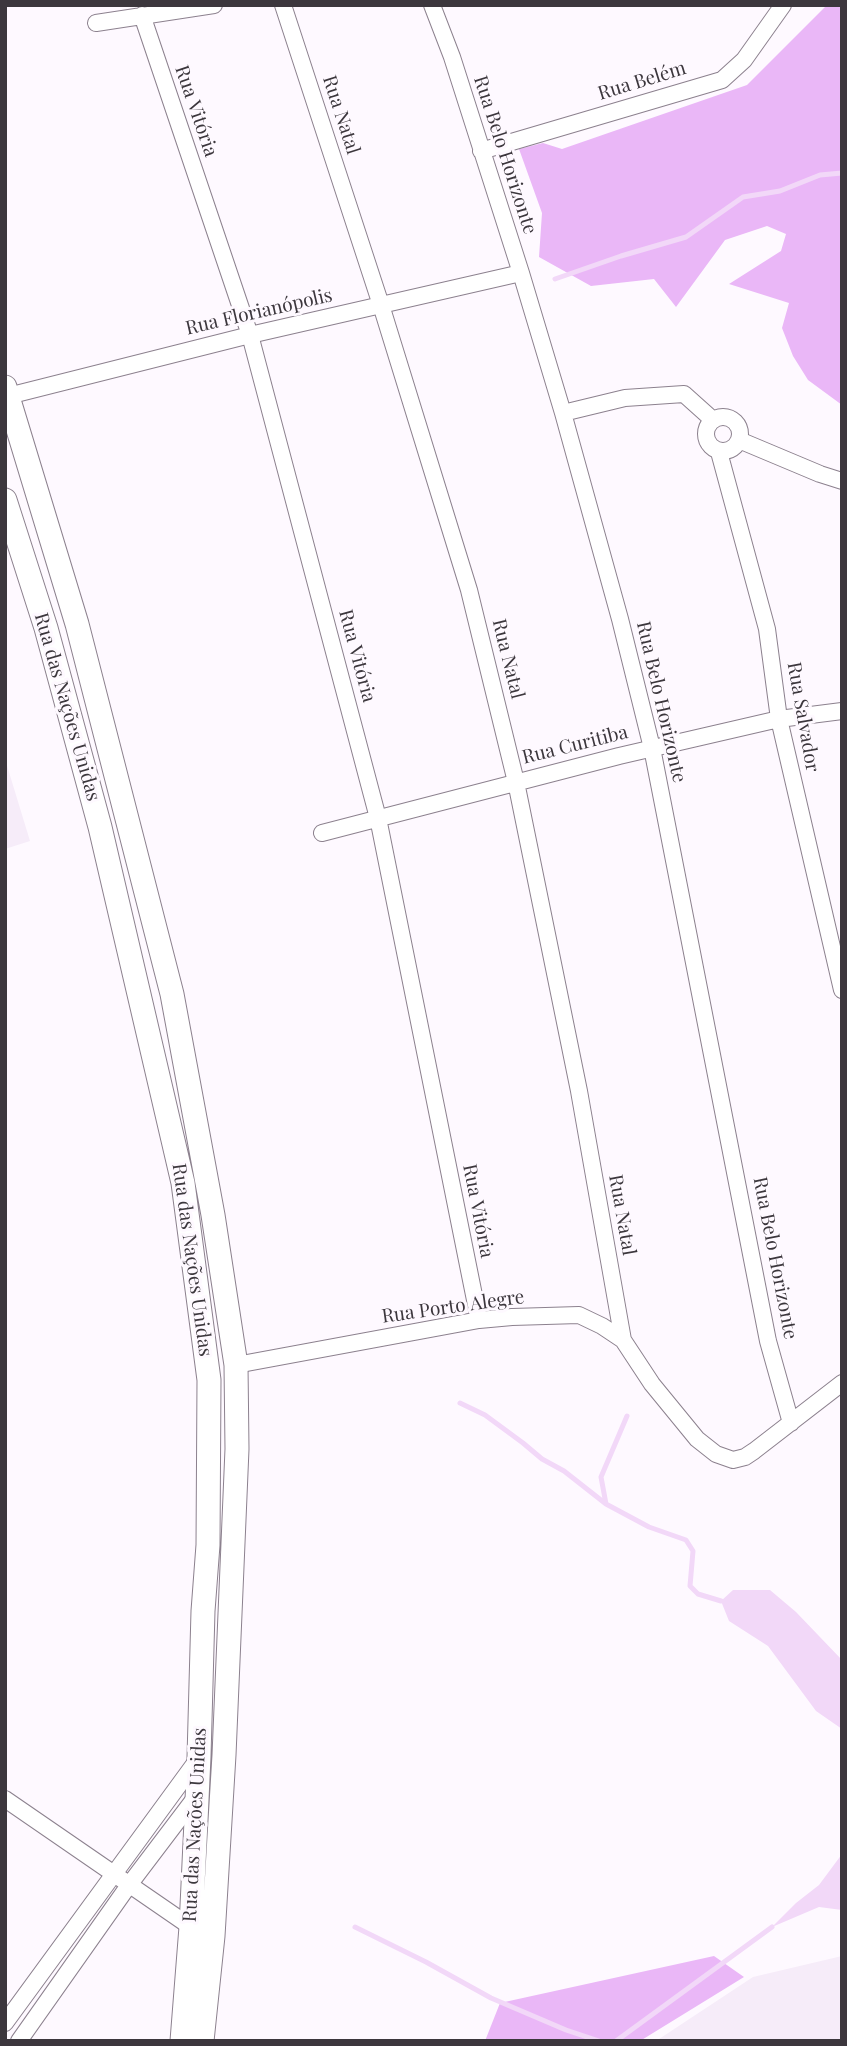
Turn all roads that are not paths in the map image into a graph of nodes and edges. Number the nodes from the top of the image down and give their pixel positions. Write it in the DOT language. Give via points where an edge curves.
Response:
graph roads {
  1 [pos="214,5"];
  2 [pos="283,5"];
  3 [pos="432,5"];
  4 [pos="782,5"];
  5 [pos="142,15"];
  6 [pos="96,23"];
  7 [pos="481,151"];
  8 [pos="521,273"];
  9 [pos="381,305"];
  10 [pos="250,335"];
  11 [pos="7,391"];
  12 [pos="562,413"];
  13 [pos="713,420"];
  14 [pos="739,440"];
  15 [pos="719,452"];
  16 [pos="842,481"];
  17 [pos="5,500"];
  18 [pos="77,624"];
  19 [pos="46,628"];
  20 [pos="842,711"];
  21 [pos="779,719"];
  22 [pos="652,748"];
  23 [pos="516,782"];
  24 [pos="378,818"];
  25 [pos="322,833"];
  26 [pos="842,990"];
  27 [pos="183,1183"];
  28 [pos="214,1215"];
  29 [pos="479,1320"];
  30 [pos="623,1340"];
  31 [pos="236,1365"];
  32 [pos="842,1382"];
  33 [pos="790,1423"];
  34 [pos="224,1755"];
  35 [pos="200,1757"];
  36 [pos="221,1786"];
  37 [pos="197,1794"];
  38 [pos="5,1799"];
  39 [pos="113,1875"];
  40 [pos="129,1885"];
  41 [pos="191,1927"];
  42 [pos="7,2017"];
  43 [pos="24,2035"];
  44 [pos="182,2041"];
  45 [pos="202,2041"];
  1 -- 5 [label="street"];
  2 -- 9 [label="street, Rua Natal"];
  3 -- 7 [label="street, Rua Belo Horizonte"];
  4 -- 7 [label="street, Rua Belém" via="744,60 722,80"];
  5 -- 6 [label="street"];
  5 -- 10 [label="street, Rua Vitória"];
  7 -- 8 [label="street, Rua Belo Horizonte"];
  8 -- 9 [label="street, Rua Florianópolis"];
  8 -- 12 [label="street, Rua Belo Horizonte"];
  9 -- 10 [label="street, Rua Florianópolis"];
  9 -- 23 [label="street, Rua Natal" via="469,590"];
  10 -- 11 [label="street, Rua Florianópolis"];
  10 -- 24 [label="street, Rua Vitória"];
  11 -- 18 [label="main road, Rua das Nações Unidas"];
  12 -- 13 [label="street" via="625,398 684,394"];
  12 -- 22 [label="street, Rua Belo Horizonte"];
  13 -- 14 [label="street" via="726,416 734,421"];
  13 -- 15 [label="street" via="705,430 706,440"];
  14 -- 15 [label="street" via="729,451"];
  14 -- 16 [label="street"];
  15 -- 21 [label="street, Rua Salvador" via="767,629"];
  17 -- 19 [label="main road, Rua das Nações Unidas"];
  18 -- 19 [label="main road" via="56,622"];
  18 -- 28 [label="main road, Rua das Nações Unidas" via="172,994"];
  19 -- 27 [label="main road, Rua das Nações Unidas" via="100,827"];
  20 -- 21 [label="street, Rua Curitiba"];
  21 -- 22 [label="street, Rua Curitiba"];
  21 -- 26 [label="street, Rua Salvador"];
  22 -- 23 [label="street, Rua Curitiba"];
  22 -- 33 [label="street, Rua Belo Horizonte" via="768,1341"];
  23 -- 24 [label="street, Rua Curitiba"];
  23 -- 30 [label="street, Rua Natal" via="579,1091"];
  24 -- 25 [label="street, Rua Curitiba"];
  24 -- 29 [label="street, Rua Vitória"];
  27 -- 28 [label="main road" via="201,1234 210,1231"];
  27 -- 35 [label="main road, Rua das Nações Unidas" via="209,1380"];
  28 -- 31 [label="main road, Rua das Nações Unidas"];
  29 -- 30 [label="street, Rua Porto Alegre" via="579,1315"];
  29 -- 31 [label="street, Rua Porto Alegre"];
  30 -- 33 [label="street, Rua Porto Alegre" via="671,1409 716,1454 733,1460 745,1457"];
  31 -- 34 [label="main road, Rua das Nações Unidas" via="237,1449"];
  32 -- 33 [label="street, Rua Porto Alegre"];
  34 -- 35 [label="street"];
  34 -- 36 [label="main road, Rua das Nações Unidas"];
  35 -- 37 [label="main road, Rua das Nações Unidas"];
  35 -- 39 [label="street"];
  36 -- 37 [label="street"];
  36 -- 45 [label="main road, Rua das Nações Unidas" via="214,1936"];
  37 -- 40 [label="street"];
  37 -- 41 [label="main road, Rua das Nações Unidas"];
  38 -- 39 [label="street"];
  39 -- 40 [label="street"];
  39 -- 42 [label="street"];
  40 -- 41 [label="street"];
  40 -- 43 [label="street"];
  41 -- 44 [label="main road, Rua das Nações Unidas"];
  42 -- 43 [label="street"];
}
